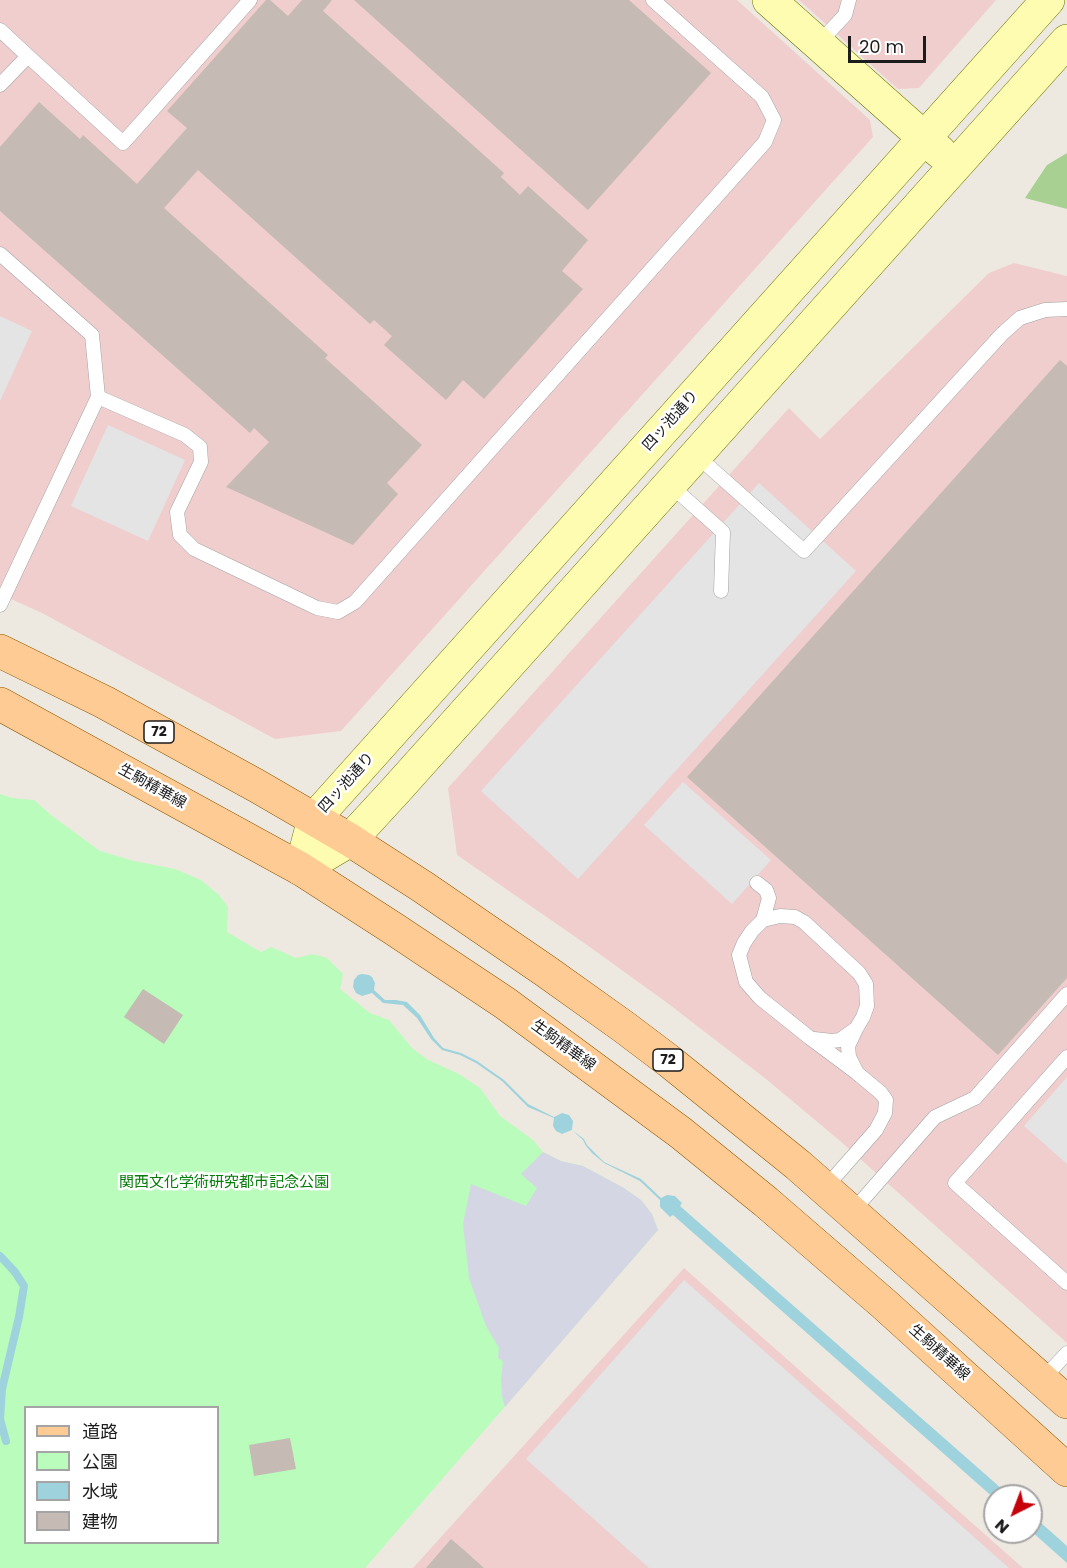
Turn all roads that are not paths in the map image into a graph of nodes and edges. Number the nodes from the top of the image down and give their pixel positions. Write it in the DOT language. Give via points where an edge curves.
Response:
graph roads {
  1 [pos="250,0"];
  2 [pos="653,0"];
  3 [pos="769,0"];
  4 [pos="849,0"];
  5 [pos="1048,0"];
  6 [pos="0,30"];
  7 [pos="1067,40"];
  8 [pos="818,44"];
  9 [pos="28,56"];
  10 [pos="0,85"];
  11 [pos="924,138"];
  12 [pos="955,165"];
  13 [pos="0,254"];
  14 [pos="1067,309"];
  15 [pos="98,398"];
  16 [pos="696,455"];
  17 [pos="669,484"];
  18 [pos="721,591"];
  19 [pos="0,605"];
  20 [pos="0,651"];
  21 [pos="0,705"];
  22 [pos="314,819"];
  23 [pos="350,840"];
  24 [pos="301,869"];
  25 [pos="757,883"];
  26 [pos="763,920"];
  27 [pos="1067,994"];
  28 [pos="856,1029"];
  29 [pos="810,1038"];
  30 [pos="1067,1057"];
  31 [pos="857,1073"];
  32 [pos="825,1188"];
  33 [pos="852,1212"];
  34 [pos="1067,1283"];
  35 [pos="1067,1353"];
  36 [pos="1042,1380"];
  37 [pos="1067,1402"];
  38 [pos="1067,1470"];
  1 -- 9 [label="lane" via="123,143"];
  2 -- 15 [label="lane" via="762,97 774,120 765,142 355,602 338,612 317,608 194,549 180,535 177,513 201,462 200,447 185,435"];
  3 -- 8 [label="main road"];
  4 -- 8 [label="lane" via="844,15"];
  5 -- 11 [label="main road, 四ッ池通り"];
  6 -- 9 [label="lane"];
  7 -- 12 [label="main road"];
  8 -- 11 [label="main road"];
  9 -- 10 [label="lane"];
  11 -- 12 [label="main road"];
  11 -- 22 [label="main road, 四ッ池通り"];
  12 -- 16 [label="main road"];
  13 -- 15 [label="lane" via="92,335"];
  14 -- 16 [label="lane" via="1045,310 1020,318 1002,334 804,551"];
  15 -- 19 [label="lane"];
  16 -- 17 [label="main road"];
  17 -- 18 [label="lane" via="723,532"];
  17 -- 23 [label="main road"];
  20 -- 22 [label="main road, 72" via="104,702"];
  21 -- 24 [label="main road, 生駒精華線"];
  22 -- 23 [label="main road, 72"];
  22 -- 24 [label="main road, 四ッ池通り"];
  23 -- 24 [label="main road"];
  23 -- 32 [label="main road, 72" via="624,1027"];
  24 -- 38 [label="main road, 生駒精華線" via="505,1004 681,1133 876,1297"];
  25 -- 26 [label="lane" via="769,898"];
  26 -- 28 [label="lane" via="795,917 859,973 866,984 867,1006"];
  26 -- 29 [label="lane" via="744,942 739,955 746,982"];
  27 -- 33 [label="lane" via="975,1098 935,1117"];
  28 -- 29 [label="lane" via="840,1040"];
  28 -- 31 [label="lane" via="848,1046"];
  29 -- 31 [label="lane"];
  30 -- 34 [label="lane" via="955,1183"];
  31 -- 32 [label="lane" via="886,1100 885,1113 876,1130"];
  32 -- 33 [label="main road, 72"];
  33 -- 36 [label="main road, 72"];
  35 -- 36 [label="lane"];
  36 -- 37 [label="main road, 72"];
}
